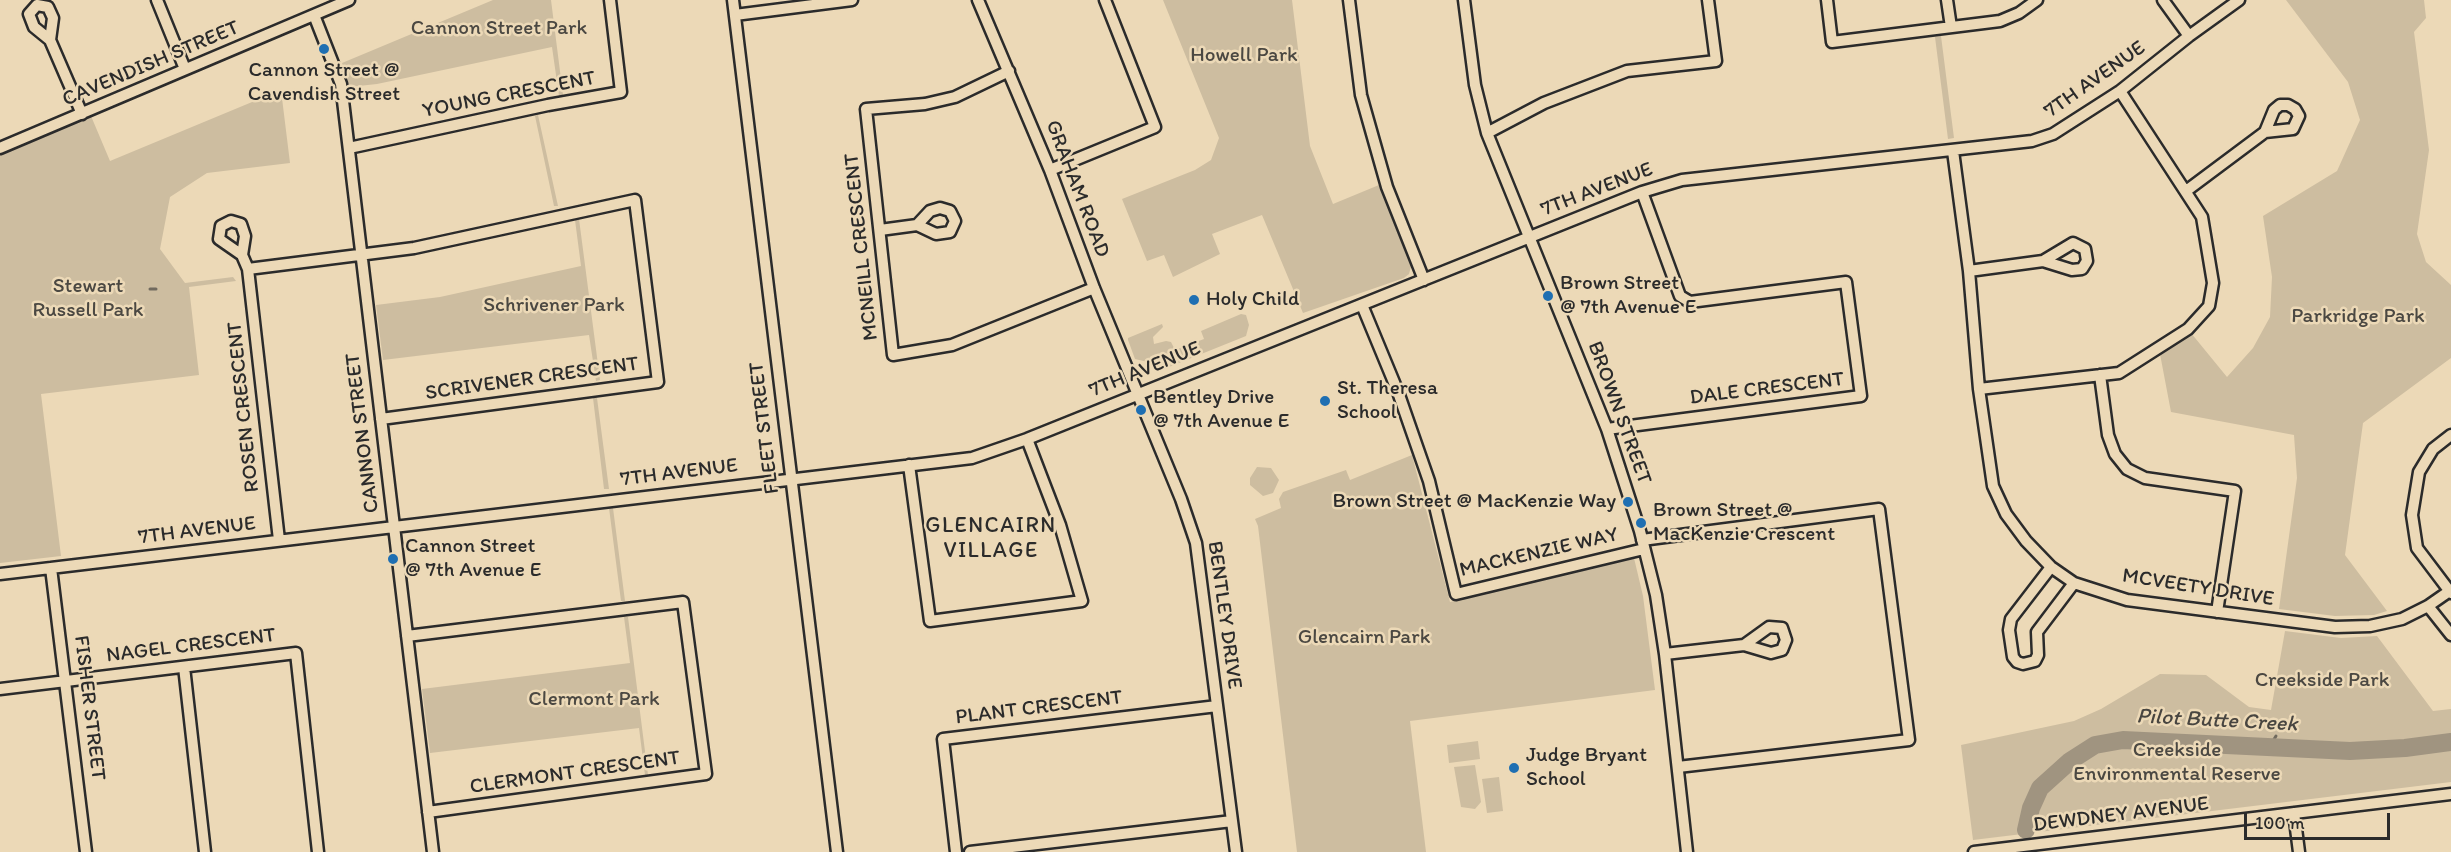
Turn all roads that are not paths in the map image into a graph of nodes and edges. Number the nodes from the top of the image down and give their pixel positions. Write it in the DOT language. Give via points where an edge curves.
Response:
graph roads {
  1 [pos="157,0"];
  2 [pos="349,0"];
  3 [pos="610,0"];
  4 [pos="733,0"];
  5 [pos="851,0"];
  6 [pos="978,0"];
  7 [pos="1105,0"];
  8 [pos="1349,0"];
  9 [pos="1464,0"];
  10 [pos="1708,0"];
  11 [pos="1827,0"];
  12 [pos="1947,0"];
  13 [pos="2037,0"];
  14 [pos="2163,0"];
  15 [pos="2239,0"];
  16 [pos="314,15"];
  17 [pos="735,15"];
  18 [pos="1951,27"];
  19 [pos="2190,36"];
  20 [pos="50,39"];
  21 [pos="185,69"];
  22 [pos="1009,71"];
  23 [pos="2120,92"];
  24 [pos="82,114"];
  25 [pos="2265,132"];
  26 [pos="1486,133"];
  27 [pos="0,148"];
  28 [pos="349,148"];
  29 [pos="1953,151"];
  30 [pos="1050,170"];
  31 [pos="2186,191"];
  32 [pos="1642,192"];
  33 [pos="917,225"];
  34 [pos="880,230"];
  35 [pos="1529,238"];
  36 [pos="361,254"];
  37 [pos="242,255"];
  38 [pos="2043,261"];
  39 [pos="248,269"];
  40 [pos="1969,271"];
  41 [pos="1425,280"];
  42 [pos="1094,288"];
  43 [pos="1362,304"];
  44 [pos="2100,375"];
  45 [pos="1979,388"];
  46 [pos="1139,393"];
  47 [pos="381,419"];
  48 [pos="1607,429"];
  49 [pos="2451,435"];
  50 [pos="1027,439"];
  51 [pos="909,465"];
  52 [pos="790,479"];
  53 [pos="394,526"];
  54 [pos="279,540"];
  55 [pos="1643,544"];
  56 [pos="2051,567"];
  57 [pos="51,568"];
  58 [pos="0,574"];
  59 [pos="2074,583"];
  60 [pos="2450,591"];
  61 [pos="2428,606"];
  62 [pos="2217,612"];
  63 [pos="2451,635"];
  64 [pos="407,636"];
  65 [pos="1744,645"];
  66 [pos="1665,654"];
  67 [pos="184,667"];
  68 [pos="67,681"];
  69 [pos="0,689"];
  70 [pos="1217,706"];
  71 [pos="1678,767"];
  72 [pos="2451,794"];
  73 [pos="428,812"];
  74 [pos="2294,813"];
  75 [pos="1232,821"];
  76 [pos="86,852"];
  77 [pos="206,852"];
  78 [pos="318,852"];
  79 [pos="433,852"];
  80 [pos="837,852"];
  81 [pos="956,852"];
  82 [pos="970,852"];
  83 [pos="1236,852"];
  84 [pos="1688,852"];
  85 [pos="1974,852"];
  86 [pos="2298,852"];
  1 -- 21 [label="street"];
  2 -- 16 [label="street, CAVENDISH STREET"];
  3 -- 28 [label="street, YOUNG CRESCENT" via="621,92"];
  4 -- 17 [label="street, FLEET STREET"];
  5 -- 17 [label="street"];
  6 -- 22 [label="street, GRAHAM ROAD"];
  7 -- 30 [label="street" via="1155,127"];
  8 -- 41 [label="street" via="1361,95 1387,187"];
  9 -- 26 [label="street, BROWN STREET" via="1474,85"];
  10 -- 26 [label="street" via="1716,61 1627,71 1544,104"];
  11 -- 18 [label="street" via="1832,42"];
  12 -- 18 [label="street"];
  13 -- 18 [label="street" via="2000,21"];
  14 -- 19 [label="street"];
  15 -- 19 [label="street, 7TH AVENUE"];
  16 -- 21 [label="street, CAVENDISH STREET"];
  16 -- 28 [label="street, CANNON STREET" via="341,84"];
  17 -- 52 [label="street, FLEET STREET"];
  19 -- 23 [label="street, 7TH AVENUE"];
  20 -- 24 [label="street"];
  21 -- 24 [label="street, CAVENDISH STREET"];
  22 -- 30 [label="street, GRAHAM ROAD"];
  22 -- 34 [label="street, MCNEILL CRESCENT" via="955,97 866,109"];
  23 -- 29 [label="street, 7TH AVENUE" via="2054,134 2032,141"];
  23 -- 31 [label="street"];
  24 -- 27 [label="street, CAVENDISH STREET"];
  25 -- 31 [label="street"];
  26 -- 35 [label="street, BROWN STREET"];
  28 -- 36 [label="street, CANNON STREET"];
  29 -- 32 [label="street, 7TH AVENUE" via="1682,180"];
  29 -- 40 [label="street, MCVEETY DRIVE"];
  30 -- 42 [label="street, GRAHAM ROAD"];
  31 -- 44 [label="street" via="2202,217 2213,283 2209,306 2177,337 2119,373"];
  32 -- 35 [label="street, 7TH AVENUE"];
  32 -- 48 [label="street, DALE CRESCENT" via="1680,296 1690,302 1846,282 1861,396"];
  33 -- 34 [label="street"];
  34 -- 42 [label="street, MCNEILL CRESCENT" via="893,355 952,345"];
  35 -- 41 [label="street, 7TH AVENUE"];
  35 -- 48 [label="street, BROWN STREET"];
  36 -- 39 [label="street"];
  36 -- 47 [label="street, CANNON STREET"];
  36 -- 47 [label="street, SCRIVENER CRESCENT" via="414,248 635,200 658,382"];
  37 -- 39 [label="street, ROSEN CRESCENT"];
  38 -- 40 [label="street"];
  39 -- 54 [label="street, ROSEN CRESCENT"];
  40 -- 45 [label="street, MCVEETY DRIVE"];
  41 -- 43 [label="street, 7TH AVENUE"];
  42 -- 46 [label="street, GRAHAM ROAD"];
  43 -- 46 [label="street, 7TH AVENUE"];
  43 -- 55 [label="street, MACKENZIE WAY" via="1430,481 1456,594"];
  44 -- 45 [label="street"];
  44 -- 62 [label="street" via="2108,435 2115,454 2127,469 2145,478 2235,491"];
  45 -- 56 [label="street, MCVEETY DRIVE" via="1993,486 2006,514"];
  46 -- 50 [label="street, 7TH AVENUE"];
  46 -- 70 [label="street, BENTLEY DRIVE" via="1196,543"];
  47 -- 53 [label="street, CANNON STREET"];
  48 -- 55 [label="street, BROWN STREET"];
  49 -- 60 [label="street" via="2433,449 2419,472 2412,515 2417,548"];
  50 -- 51 [label="street, 7TH AVENUE" via="972,458"];
  50 -- 51 [label="street" via="1060,525 1082,601 930,621"];
  51 -- 52 [label="street, 7TH AVENUE"];
  52 -- 53 [label="street, 7TH AVENUE"];
  52 -- 80 [label="street, FLEET STREET"];
  53 -- 54 [label="street, 7TH AVENUE"];
  53 -- 64 [label="street, CANNON STREET"];
  54 -- 57 [label="street, 7TH AVENUE"];
  55 -- 66 [label="street, BROWN STREET"];
  55 -- 71 [label="street" via="1879,509 1909,740"];
  56 -- 59 [label="street, MCVEETY DRIVE"];
  56 -- 59 [label="street" via="2010,619 2013,657 2017,662 2035,661 2037,632"];
  57 -- 58 [label="street, 7TH AVENUE"];
  57 -- 68 [label="street, FISHER STREET"];
  59 -- 62 [label="street, MCVEETY DRIVE" via="2127,600"];
  60 -- 61 [label="street, MCVEETY DRIVE"];
  61 -- 62 [label="street, MCVEETY DRIVE" via="2402,619 2347,627"];
  61 -- 63 [label="street"];
  64 -- 73 [label="street, CANNON STREET"];
  64 -- 73 [label="street, CLERMONT CRESCENT" via="683,602 706,774"];
  65 -- 66 [label="street"];
  66 -- 71 [label="street, BROWN STREET"];
  67 -- 68 [label="street, NAGEL CRESCENT"];
  67 -- 77 [label="street"];
  67 -- 78 [label="street, NAGEL CRESCENT" via="296,653"];
  68 -- 69 [label="street, NAGEL CRESCENT"];
  68 -- 76 [label="street, FISHER STREET"];
  70 -- 75 [label="street, BENTLEY DRIVE"];
  70 -- 81 [label="street, PLANT CRESCENT" via="943,739"];
  71 -- 84 [label="street, BROWN STREET"];
  72 -- 74 [label="street, DEWDNEY AVENUE"];
  73 -- 79 [label="street, CANNON STREET"];
  74 -- 85 [label="street, DEWDNEY AVENUE"];
  74 -- 86 [label="street"];
  75 -- 82 [label="street"];
  75 -- 83 [label="street, BENTLEY DRIVE"];
}
